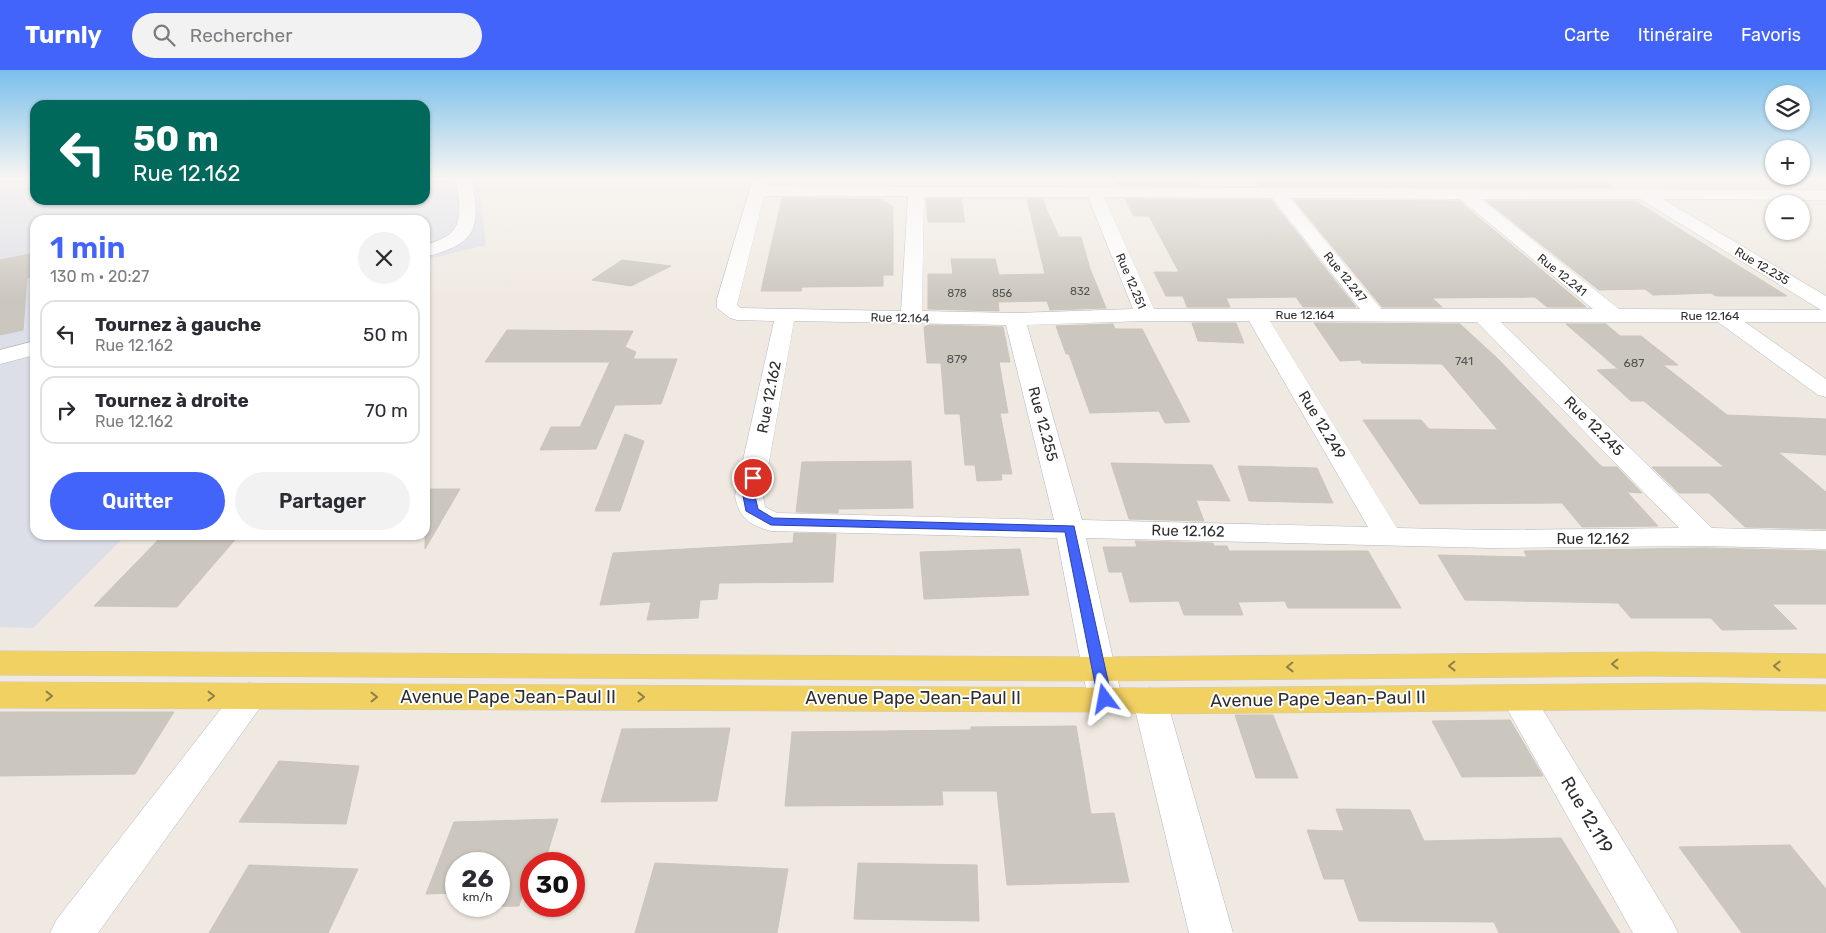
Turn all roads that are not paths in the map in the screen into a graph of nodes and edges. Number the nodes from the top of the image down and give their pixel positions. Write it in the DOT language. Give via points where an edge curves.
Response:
graph roads {
  1 [pos="469,219"];
  2 [pos="749,219"];
  3 [pos="915,219"];
  4 [pos="1106,219"];
  5 [pos="1298,219"];
  6 [pos="1496,219"];
  7 [pos="1684,219"];
  8 [pos="430,250"];
  9 [pos="1826,305"];
  10 [pos="1146,315"];
  11 [pos="1256,315"];
  12 [pos="1375,315"];
  13 [pos="785,316"];
  14 [pos="1484,316"];
  15 [pos="1614,316"];
  16 [pos="1723,316"];
  17 [pos="1826,316"];
  18 [pos="911,318"];
  19 [pos="1015,319"];
  20 [pos="30,349"];
  21 [pos="0,357"];
  22 [pos="1826,390"];
  23 [pos="1070,529"];
  24 [pos="1388,536"];
  25 [pos="1704,537"];
  26 [pos="1826,540"];
  27 [pos="0,663"];
  28 [pos="1826,666"];
  29 [pos="1102,684"];
  30 [pos="0,696"];
  31 [pos="250,696"];
  32 [pos="1518,698"];
  33 [pos="1826,698"];
  34 [pos="1150,701"];
  35 [pos="72,933"];
  36 [pos="1211,933"];
  37 [pos="1656,933"];
  1 -- 8 [label="street" via="461,236 445,246"];
  2 -- 13 [label="street, Rue 12.164" via="727,308 737,314"];
  3 -- 18 [label="street"];
  4 -- 10 [label="street, Rue 12.251"];
  5 -- 12 [label="street, Rue 12.247"];
  6 -- 15 [label="street, Rue 12.241"];
  7 -- 9 [label="street, Rue 12.235"];
  10 -- 11 [label="street, Rue 12.164"];
  10 -- 19 [label="street, Rue 12.164"];
  11 -- 12 [label="street, Rue 12.164"];
  11 -- 24 [label="street, Rue 12.249"];
  12 -- 14 [label="street, Rue 12.164"];
  13 -- 18 [label="street, Rue 12.164"];
  13 -- 23 [label="street, Rue 12.162" via="749,496 752,511 771,522"];
  14 -- 15 [label="street, Rue 12.164"];
  14 -- 25 [label="street, Rue 12.245"];
  15 -- 16 [label="street, Rue 12.164"];
  16 -- 17 [label="street, Rue 12.164"];
  16 -- 22 [label="street"];
  18 -- 19 [label="street, Rue 12.164"];
  19 -- 23 [label="street, Rue 12.255"];
  20 -- 21 [label="street"];
  23 -- 24 [label="street, Rue 12.162"];
  23 -- 29 [label="street, Rue 12.255"];
  24 -- 25 [label="street, Rue 12.162" via="1490,539"];
  25 -- 26 [label="street, Rue 12.162"];
  27 -- 29 [label="main road, Avenue Pape Jean-Paul II"];
  28 -- 29 [label="main road, Avenue Pape Jean-Paul II, one-way" via="1639,664"];
  31 -- 29 [label="main road, Avenue Pape Jean-Paul II, one-way"];
  29 -- 34 [label="main road, Avenue Pape Jean-Paul II"];
  30 -- 31 [label="main road, Avenue Pape Jean-Paul II, one-way"];
  31 -- 35 [label="street"];
  32 -- 33 [label="main road, Avenue Pape Jean-Paul II"];
  32 -- 34 [label="main road, Avenue Pape Jean-Paul II"];
  32 -- 37 [label="street, Rue 12.119"];
  34 -- 36 [label="street"];
}
